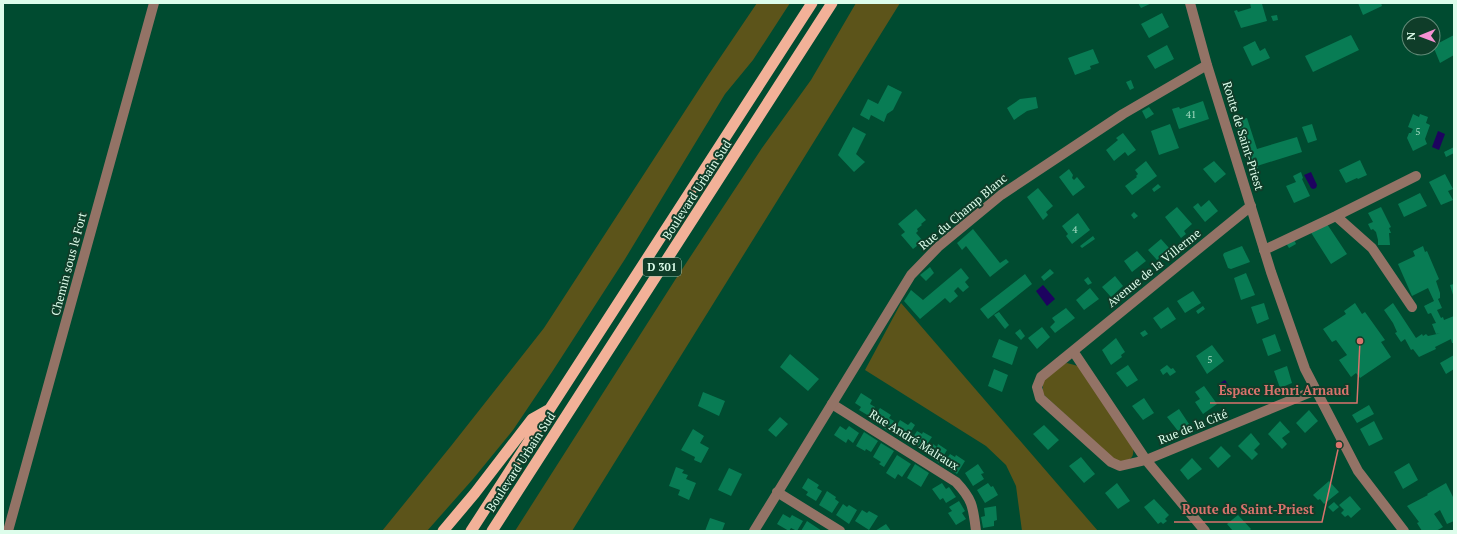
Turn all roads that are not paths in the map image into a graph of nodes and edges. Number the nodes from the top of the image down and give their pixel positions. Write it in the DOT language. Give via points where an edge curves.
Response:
graph roads {
  1 [pos="154,3"];
  2 [pos="812,3"];
  3 [pos="832,3"];
  4 [pos="1190,3"];
  5 [pos="1207,65"];
  6 [pos="1416,176"];
  7 [pos="1251,206"];
  8 [pos="1336,216"];
  9 [pos="1264,250"];
  10 [pos="1412,307"];
  11 [pos="1073,351"];
  12 [pos="1316,390"];
  13 [pos="832,404"];
  14 [pos="551,408"];
  15 [pos="1146,460"];
  16 [pos="777,492"];
  17 [pos="8,531"];
  18 [pos="443,531"];
  19 [pos="471,531"];
  20 [pos="492,531"];
  21 [pos="754,531"];
  22 [pos="840,531"];
  23 [pos="976,531"];
  24 [pos="1205,531"];
  25 [pos="1404,531"];
  1 -- 17 [label="street, Chemin sous le Fort"];
  2 -- 14 [label="highway, Boulevard Urbain Sud / D 301"];
  3 -- 20 [label="highway, Boulevard Urbain Sud / D 301"];
  4 -- 5 [label="street, Route de Saint-Priest"];
  5 -- 7 [label="street, Route de Saint-Priest"];
  5 -- 13 [label="street, Rue du Champ Blanc" via="1123,114 1001,195 938,247 911,274"];
  6 -- 8 [label="street"];
  7 -- 9 [label="street, Route de Saint-Priest"];
  7 -- 11 [label="street, Avenue de la Villerme"];
  8 -- 9 [label="street"];
  8 -- 10 [label="street" via="1372,248"];
  9 -- 12 [label="street, Route de Saint-Priest" via="1305,369"];
  11 -- 15 [label="street"];
  11 -- 15 [label="street, Avenue de la Villerme" via="1041,377 1037,387 1040,398 1111,462 1120,466"];
  12 -- 15 [label="street, Rue de la Cité"];
  12 -- 25 [label="street, Route de Saint-Priest" via="1358,471"];
  13 -- 16 [label="street, Rue du Champ Blanc"];
  13 -- 23 [label="street, Rue André Malraux" via="956,482 972,503"];
  14 -- 18 [label="highway" via="532,419"];
  14 -- 19 [label="highway, Boulevard Urbain Sud / D 301"];
  15 -- 24 [label="street"];
  16 -- 21 [label="street, Rue du Champ Blanc"];
  16 -- 22 [label="street"];
}
